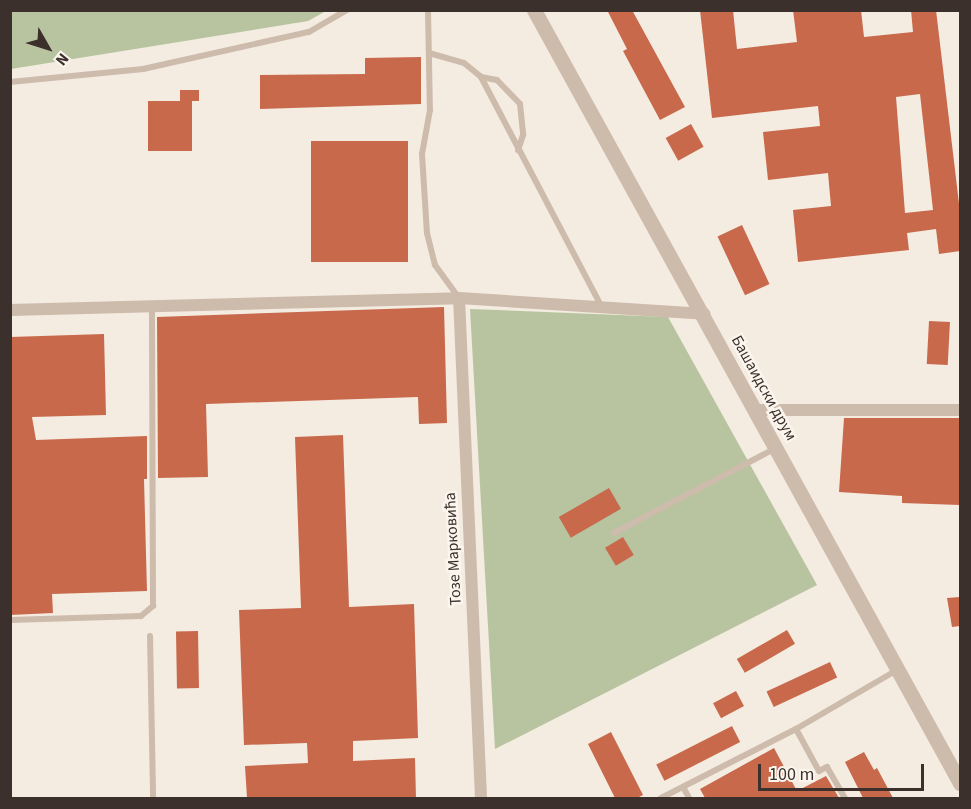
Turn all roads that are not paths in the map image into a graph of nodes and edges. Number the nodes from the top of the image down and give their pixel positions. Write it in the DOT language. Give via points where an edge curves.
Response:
graph roads {
  1 [pos="347,10"];
  2 [pos="428,10"];
  3 [pos="534,10"];
  4 [pos="429,53"];
  5 [pos="481,77"];
  6 [pos="10,82"];
  7 [pos="518,150"];
  8 [pos="459,298"];
  9 [pos="152,306"];
  10 [pos="602,307"];
  11 [pos="10,310"];
  12 [pos="704,314"];
  13 [pos="756,410"];
  14 [pos="960,410"];
  15 [pos="776,447"];
  16 [pos="614,533"];
  17 [pos="10,620"];
  18 [pos="150,636"];
  19 [pos="900,668"];
  20 [pos="796,729"];
  21 [pos="960,783"];
  22 [pos="683,787"];
  23 [pos="153,798"];
  24 [pos="481,798"];
  25 [pos="661,798"];
  26 [pos="689,798"];
  27 [pos="845,798"];
  1 -- 6 [label="lane" via="309,32 143,69"];
  2 -- 4 [label="lane"];
  3 -- 12 [label="street, Башаидски друм"];
  4 -- 5 [label="lane" via="464,63"];
  4 -- 8 [label="lane" via="430,110 422,154 427,233 435,265"];
  5 -- 7 [label="lane"];
  5 -- 7 [label="lane" via="497,80 520,104 523,135"];
  7 -- 10 [label="lane"];
  8 -- 9 [label="street"];
  8 -- 10 [label="street"];
  8 -- 24 [label="street, Тозе Марковића"];
  9 -- 11 [label="street"];
  9 -- 17 [label="lane" via="153,606 141,616"];
  10 -- 12 [label="street"];
  12 -- 13 [label="street, Башаидски друм"];
  13 -- 14 [label="street"];
  13 -- 15 [label="street, Башаидски друм"];
  15 -- 16 [label="lane"];
  15 -- 19 [label="street, Башаидски друм"];
  18 -- 23 [label="lane"];
  19 -- 20 [label="lane"];
  19 -- 21 [label="street, Башаидски друм"];
  20 -- 22 [label="lane"];
  20 -- 27 [label="lane" via="819,771 827,767"];
  22 -- 25 [label="lane"];
  22 -- 26 [label="lane"];
}
